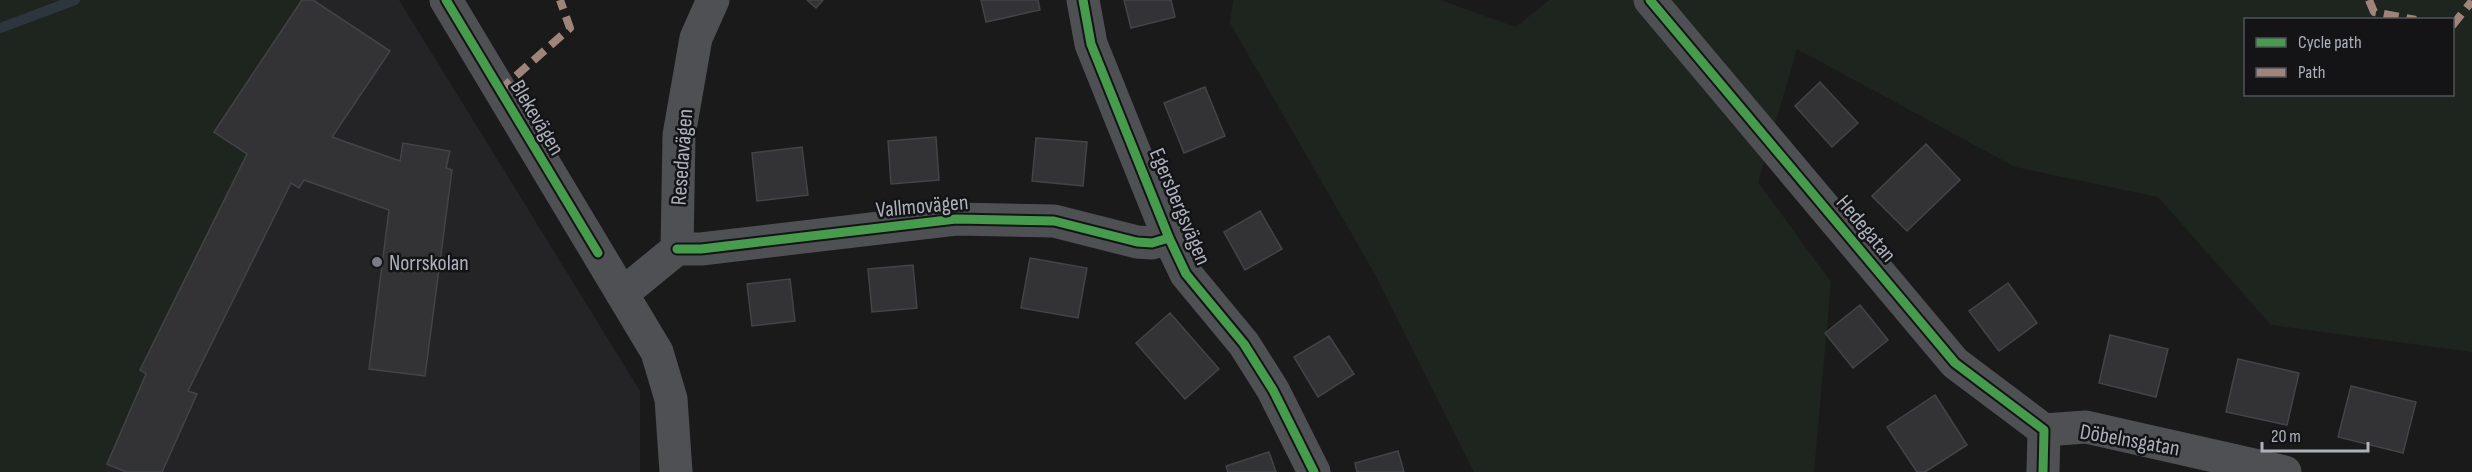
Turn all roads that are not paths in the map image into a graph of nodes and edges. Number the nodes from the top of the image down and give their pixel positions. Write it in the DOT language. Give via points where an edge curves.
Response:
graph roads {
  1 [pos="446,0"];
  2 [pos="713,0"];
  3 [pos="1083,0"];
  4 [pos="1650,0"];
  5 [pos="1169,238"];
  6 [pos="677,249"];
  7 [pos="622,294"];
  8 [pos="2044,430"];
  9 [pos="676,472"];
  10 [pos="1314,472"];
  11 [pos="2043,472"];
  12 [pos="2285,472"];
  1 -- 7 [label="street, Blekevägen"];
  2 -- 6 [label="street, Resedavägen" via="696,38 679,135"];
  3 -- 5 [label="street, Egersbergsvägen" via="1091,44"];
  4 -- 8 [label="street, Hedegatan" via="1955,363"];
  5 -- 6 [label="street, Vallmovägen" via="1137,242 1054,221 956,219"];
  5 -- 10 [label="street, Egersbergsvägen" via="1186,274 1244,344 1273,390"];
  6 -- 7 [label="street"];
  7 -- 9 [label="street, Blekevägen" via="657,352 671,399"];
  8 -- 11 [label="street"];
  8 -- 12 [label="street, Döbelnsgatan" via="2086,427"];
}
